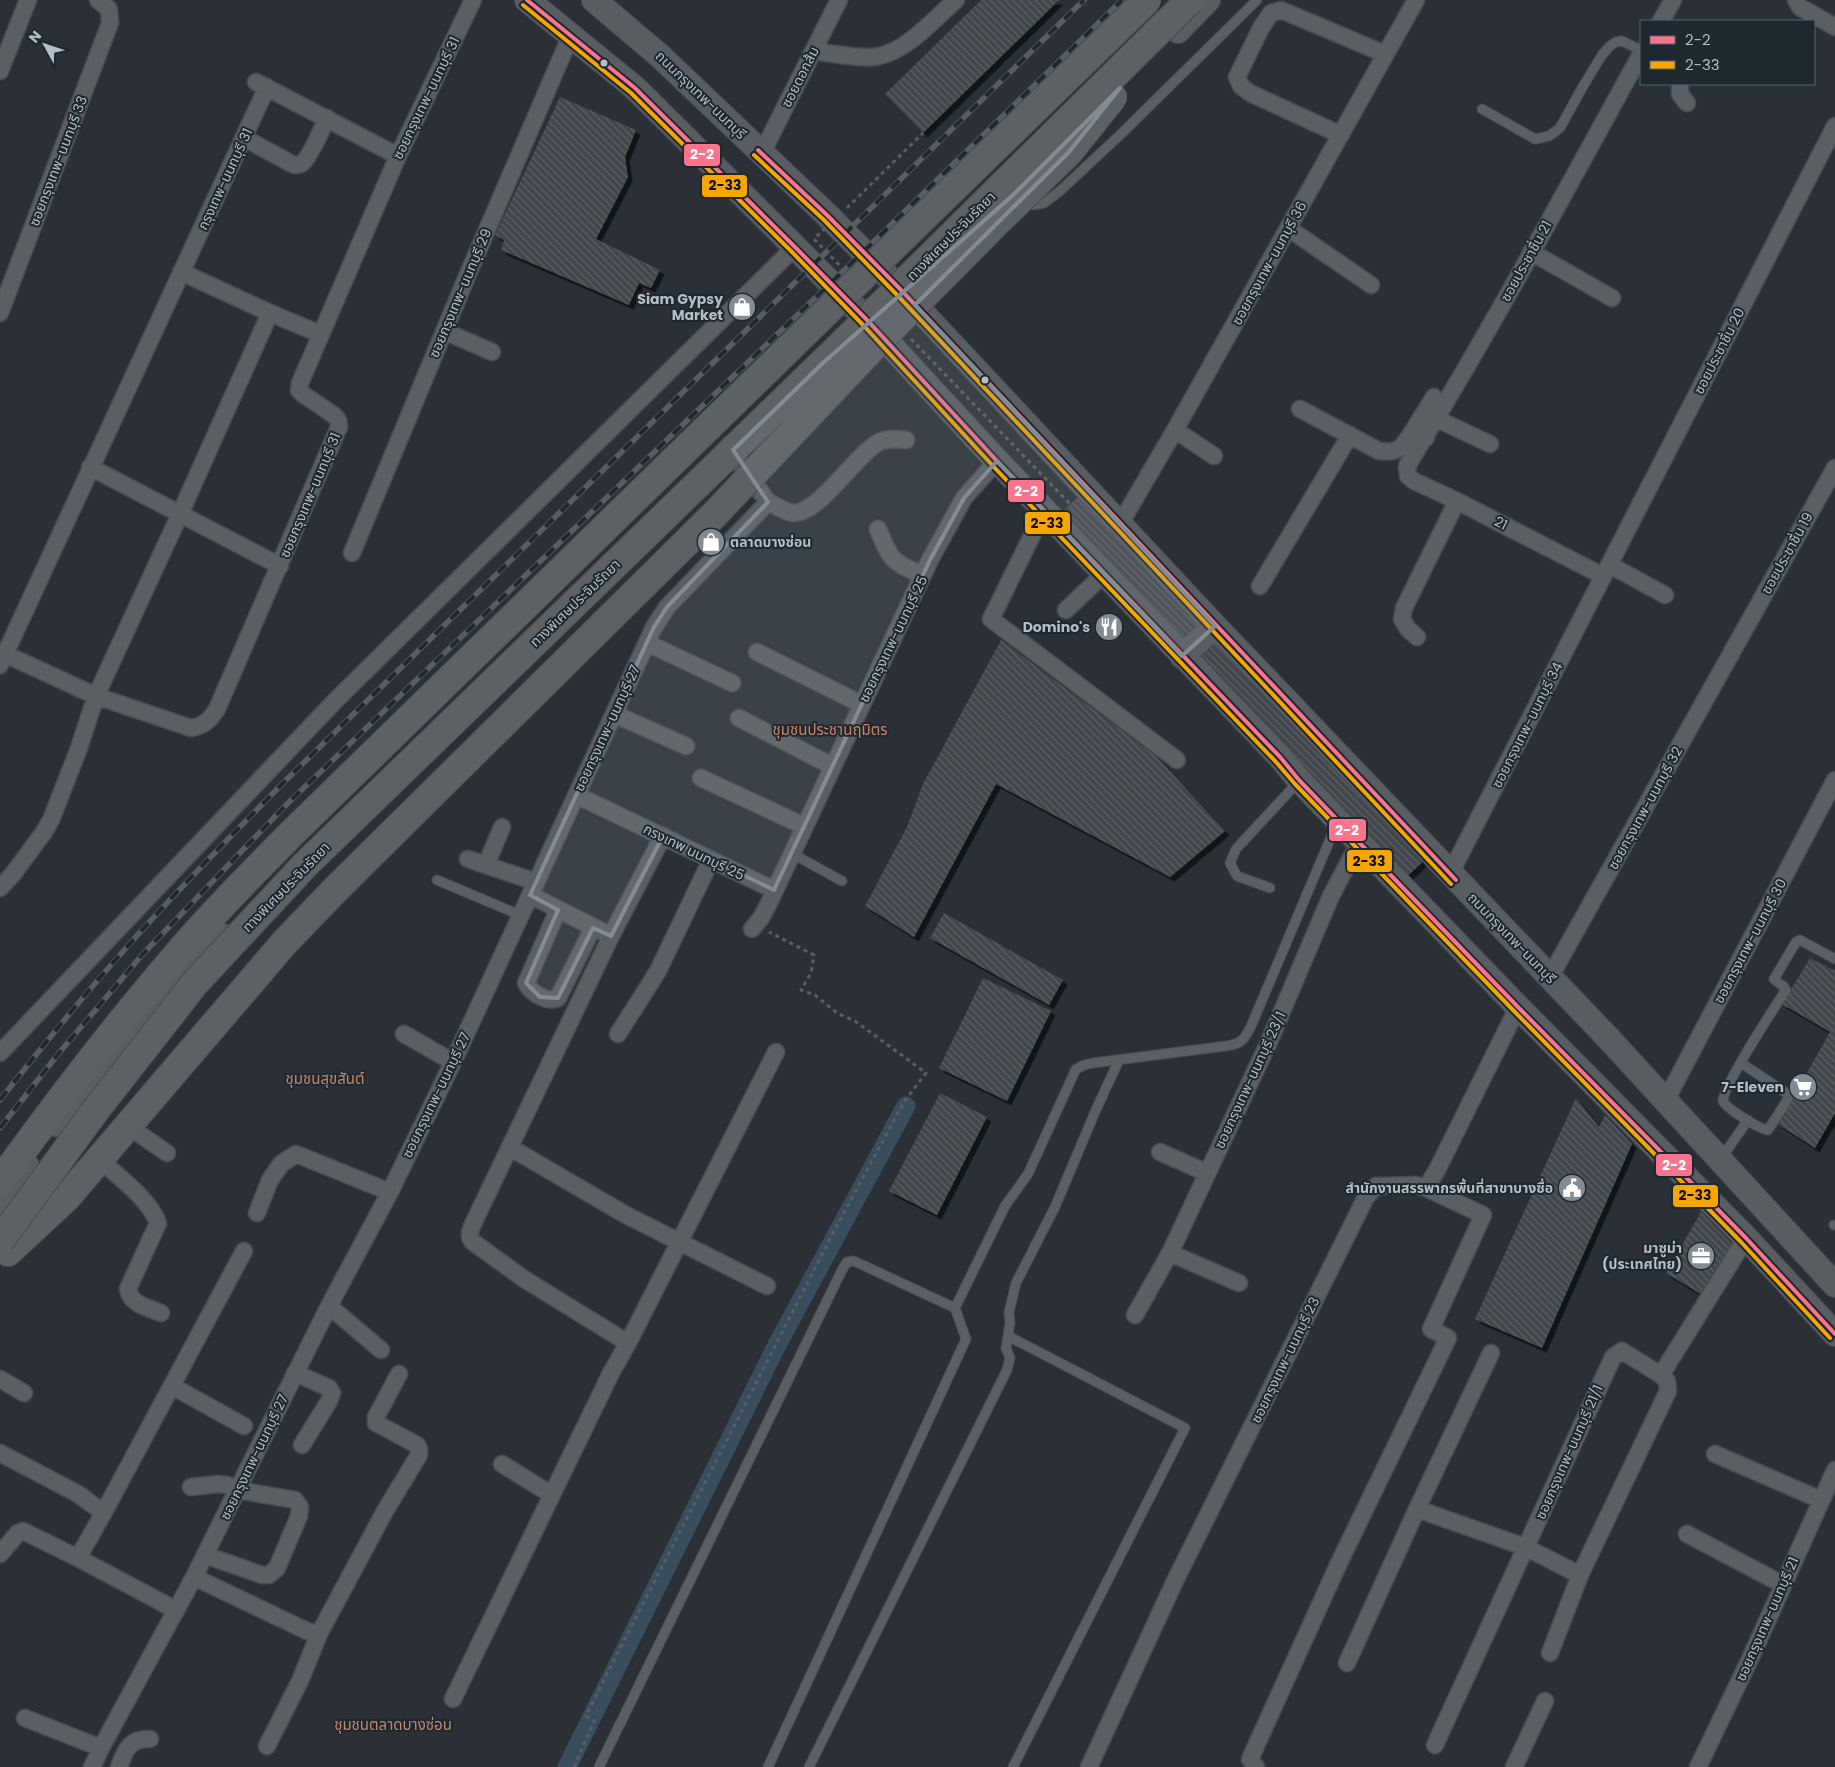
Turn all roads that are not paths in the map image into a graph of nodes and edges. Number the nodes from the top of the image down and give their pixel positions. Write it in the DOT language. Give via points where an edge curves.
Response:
graph roads {
  1 [pos="28,0"];
  2 [pos="473,0"];
  3 [pos="527,0"];
  4 [pos="594,0"];
  5 [pos="839,0"];
  6 [pos="956,0"];
  7 [pos="1147,0"];
  8 [pos="1190,0"];
  9 [pos="1208,0"];
  10 [pos="1257,0"];
  11 [pos="1416,0"];
  12 [pos="1673,0"];
  13 [pos="1796,0"];
  14 [pos="103,4"];
  15 [pos="1662,20"];
  16 [pos="1835,27"];
  17 [pos="571,35"];
  18 [pos="1640,50"];
  19 [pos="813,51"];
  20 [pos="1385,54"];
  21 [pos="1640,56"];
  22 [pos="0,72"];
  23 [pos="1680,85"];
  24 [pos="1687,103"];
  25 [pos="1482,109"];
  26 [pos="327,118"];
  27 [pos="1835,126"];
  28 [pos="1341,135"];
  29 [pos="244,138"];
  30 [pos="762,153"];
  31 [pos="398,156"];
  32 [pos="1012,196"];
  33 [pos="1288,228"];
  34 [pos="795,247"];
  35 [pos="1531,252"];
  36 [pos="182,272"];
  37 [pos="1371,285"];
  38 [pos="904,293"];
  39 [pos="1612,298"];
  40 [pos="0,313"];
  41 [pos="270,313"];
  42 [pos="869,322"];
  43 [pos="444,331"];
  44 [pos="320,334"];
  45 [pos="492,352"];
  46 [pos="1434,397"];
  47 [pos="1300,409"];
  48 [pos="1437,419"];
  49 [pos="1175,430"];
  50 [pos="1419,435"];
  51 [pos="1350,436"];
  52 [pos="906,440"];
  53 [pos="1490,444"];
  54 [pos="730,445"];
  55 [pos="1214,456"];
  56 [pos="997,462"];
  57 [pos="1407,466"];
  58 [pos="90,467"];
  59 [pos="1835,468"];
  60 [pos="1457,500"];
  61 [pos="768,502"];
  62 [pos="1044,511"];
  63 [pos="180,514"];
  64 [pos="1120,524"];
  65 [pos="878,529"];
  66 [pos="352,553"];
  67 [pos="280,566"];
  68 [pos="1606,570"];
  69 [pos="1104,574"];
  70 [pos="923,575"];
  71 [pos="1260,586"];
  72 [pos="1665,595"];
  73 [pos="1066,610"];
  74 [pos="1215,626"];
  75 [pos="1417,636"];
  76 [pos="1740,639"];
  77 [pos="647,643"];
  78 [pos="757,652"];
  79 [pos="1182,656"];
  80 [pos="2,659"];
  81 [pos="732,683"];
  82 [pos="96,696"];
  83 [pos="861,704"];
  84 [pos="614,714"];
  85 [pos="739,718"];
  86 [pos="686,746"];
  87 [pos="1177,760"];
  88 [pos="832,766"];
  89 [pos="701,778"];
  90 [pos="1299,780"];
  91 [pos="1835,780"];
  92 [pos="576,796"];
  93 [pos="1338,820"];
  94 [pos="804,826"];
  95 [pos="502,827"];
  96 [pos="663,836"];
  97 [pos="1361,844"];
  98 [pos="791,852"];
  99 [pos="468,859"];
  100 [pos="712,860"];
  101 [pos="486,865"];
  102 [pos="1450,874"];
  103 [pos="438,880"];
  104 [pos="842,881"];
  105 [pos="0,888"];
  106 [pos="1270,888"];
  107 [pos="533,889"];
  108 [pos="774,890"];
  109 [pos="558,910"];
  110 [pos="520,915"];
  111 [pos="593,928"];
  112 [pos="752,929"];
  113 [pos="611,936"];
  114 [pos="1835,959"];
  115 [pos="186,971"];
  116 [pos="1550,977"];
  117 [pos="1516,1005"];
  118 [pos="404,1034"];
  119 [pos="618,1034"];
  120 [pos="776,1052"];
  121 [pos="0,1054"];
  122 [pos="1119,1060"];
  123 [pos="453,1062"];
  124 [pos="1741,1063"];
  125 [pos="1666,1102"];
  126 [pos="1748,1120"];
  127 [pos="128,1126"];
  128 [pos="1640,1132"];
  129 [pos="511,1148"];
  130 [pos="1160,1152"];
  131 [pos="167,1153"];
  132 [pos="100,1160"];
  133 [pos="1720,1160"];
  134 [pos="1207,1173"];
  135 [pos="0,1182"];
  136 [pos="1426,1188"];
  137 [pos="390,1192"];
  138 [pos="0,1205"];
  139 [pos="257,1213"];
  140 [pos="1746,1238"];
  141 [pos="679,1242"];
  142 [pos="244,1251"];
  143 [pos="3,1253"];
  144 [pos="1170,1253"];
  145 [pos="1239,1282"];
  146 [pos="1835,1285"];
  147 [pos="767,1286"];
  148 [pos="329,1306"];
  149 [pos="955,1308"];
  150 [pos="161,1313"];
  151 [pos="1135,1315"];
  152 [pos="1835,1334"];
  153 [pos="1008,1336"];
  154 [pos="628,1343"];
  155 [pos="381,1350"];
  156 [pos="1490,1353"];
  157 [pos="296,1372"];
  158 [pos="398,1374"];
  159 [pos="1661,1375"];
  160 [pos="0,1379"];
  161 [pos="172,1386"];
  162 [pos="24,1393"];
  163 [pos="244,1426"];
  164 [pos="302,1445"];
  165 [pos="0,1453"];
  166 [pos="1715,1454"];
  167 [pos="502,1464"];
  168 [pos="1835,1470"];
  169 [pos="191,1487"];
  170 [pos="238,1490"];
  171 [pos="552,1495"];
  172 [pos="1821,1500"];
  173 [pos="1416,1509"];
  174 [pos="104,1512"];
  175 [pos="1687,1534"];
  176 [pos="1525,1548"];
  177 [pos="0,1554"];
  178 [pos="205,1555"];
  179 [pos="78,1558"];
  180 [pos="1580,1575"];
  181 [pos="194,1577"];
  182 [pos="1782,1584"];
  183 [pos="176,1610"];
  184 [pos="319,1634"];
  185 [pos="1550,1653"];
  186 [pos="1347,1663"];
  187 [pos="453,1699"];
  188 [pos="1545,1701"];
  189 [pos="25,1718"];
  190 [pos="150,1739"];
  191 [pos="1435,1745"];
  192 [pos="267,1746"];
  193 [pos="96,1758"];
  194 [pos="112,1767"];
  195 [pos="119,1767"];
  196 [pos="599,1767"];
  197 [pos="768,1767"];
  198 [pos="809,1767"];
  199 [pos="1013,1767"];
  200 [pos="1089,1767"];
  201 [pos="1256,1767"];
  202 [pos="1514,1767"];
  203 [pos="1698,1767"];
  1 -- 22 [label="street"];
  2 -- 31 [label="street, ซอยกรุงเทพ-นนทบุรี 31"];
  3 -- 17 [label="main road"];
  4 -- 30 [label="main road, ถนนกรุงเทพ-นนทบุรี" via="660,56"];
  5 -- 19 [label="street, ซอยดอกส้ม"];
  6 -- 19 [label="street" via="900,48 877,57"];
  7 -- 135 [label="highway, bridge" via="288,836 177,954 63,1095"];
  8 -- 127 [label="highway, bridge" via="1069,152 872,348 715,514 336,888"];
  8 -- 143 [label="highway, ทางพิเศษประจิมรัถยา, bridge" via="835,351 305,865 195,983 95,1111"];
  9 -- 32 [label="main road"];
  10 -- 32 [label="lane" via="1060,191 1044,203 1033,205"];
  11 -- 20 [label="street, ซอยกรุงเทพ-นนทบุรี 36"];
  12 -- 15 [label="street"];
  13 -- 16 [label="street" via="1800,7"];
  14 -- 40 [label="street, ซอยกรุงเทพ-นนทบุรี 33" via="110,23"];
  17 -- 34 [label="main road" via="635,88"];
  17 -- 43 [label="street, ซอยกรุงเทพ-นนทบุรี 29"];
  18 -- 25 [label="lane" via="1622,42 1610,46 1560,128 1549,136 1534,139"];
  19 -- 30 [label="street, ซอยดอกส้ม"];
  20 -- 28 [label="street, ซอยกรุงเทพ-นนทบุรี 36"];
  20 -- 28 [label="street" via="1281,10 1271,13 1261,28 1236,77 1241,86"];
  21 -- 35 [label="street, ซอยประชาชื่น 21"];
  23 -- 24 [label="street" via="1680,94"];
  26 -- 29 [label="street" via="300,165"];
  26 -- 29 [label="street, กรุงเทพ-นนทบุรี 31" via="261,84"];
  26 -- 31 [label="street"];
  27 -- 68 [label="street, ซอยประชาชื่น 20"];
  28 -- 33 [label="street, ซอยกรุงเทพ-นนทบุรี 36"];
  29 -- 36 [label="street, กรุงเทพ-นนทบุรี 31"];
  30 -- 38 [label="main road, ถนนกรุงเทพ-นนทบุรี"];
  31 -- 44 [label="street, ซอยกรุงเทพ-นนทบุรี 31"];
  32 -- 38 [label="main road"];
  33 -- 37 [label="street"];
  33 -- 49 [label="street, ซอยกรุงเทพ-นนทบุรี 36"];
  34 -- 42 [label="main road"];
  34 -- 121 [label="street" via="335,701"];
  35 -- 39 [label="street"];
  35 -- 48 [label="street, ซอยประชาชื่น 21"];
  36 -- 41 [label="street"];
  36 -- 58 [label="street, กรุงเทพ-นนทบุรี 31"];
  38 -- 42 [label="main road"];
  38 -- 64 [label="main road, ถนนกรุงเทพ-นนทบุรี"];
  41 -- 44 [label="street"];
  41 -- 63 [label="street"];
  42 -- 54 [label="main road"];
  42 -- 56 [label="main road"];
  43 -- 45 [label="street"];
  43 -- 66 [label="street, ซอยกรุงเทพ-นนทบุรี 29"];
  44 -- 67 [label="street, ซอยกรุงเทพ-นนทบุรี 31" via="299,390 335,416 339,427"];
  46 -- 50 [label="street"];
  47 -- 51 [label="street"];
  48 -- 50 [label="street, ซอยประชาชื่น 21"];
  48 -- 53 [label="street"];
  49 -- 55 [label="street"];
  49 -- 64 [label="street, ซอยกรุงเทพ-นนทบุรี 36"];
  50 -- 51 [label="street" via="1393,452 1379,451"];
  50 -- 57 [label="street, ซอยประชาชื่น 21"];
  51 -- 71 [label="street"];
  52 -- 61 [label="street" via="880,442 805,511 792,513"];
  54 -- 61 [label="street"];
  54 -- 115 [label="main road"];
  56 -- 62 [label="main road"];
  56 -- 70 [label="street, ซอยกรุงเทพ-นนทบุรี 25" via="964,498"];
  57 -- 60 [label="street, 21" via="1408,476 1414,481"];
  58 -- 63 [label="street"];
  58 -- 80 [label="street, กรุงเทพ-นนทบุรี 31"];
  59 -- 76 [label="street, ซอยประชาชื่น 19"];
  60 -- 68 [label="street, 21"];
  60 -- 75 [label="street" via="1404,608 1402,619 1408,630"];
  61 -- 77 [label="street, ซอยกรุงเทพ-นนทบุรี 27" via="667,607"];
  62 -- 69 [label="main road"];
  62 -- 87 [label="street" via="991,619"];
  63 -- 67 [label="street"];
  63 -- 82 [label="street"];
  64 -- 74 [label="main road, ถนนกรุงเทพ-นนทบุรี"];
  65 -- 70 [label="street" via="893,560"];
  67 -- 82 [label="street, ซอยกรุงเทพ-นนทบุรี 31" via="210,720 200,727 191,728"];
  68 -- 72 [label="street, 21"];
  68 -- 102 [label="street, ซอยกรุงเทพ-นนทบุรี 34"];
  69 -- 73 [label="street"];
  69 -- 79 [label="main road"];
  70 -- 83 [label="street, ซอยกรุงเทพ-นนทบุรี 25"];
  74 -- 79 [label="main road"];
  74 -- 102 [label="main road, ถนนกรุงเทพ-นนทบุรี"];
  76 -- 116 [label="street, ซอยกรุงเทพ-นนทบุรี 32"];
  77 -- 81 [label="street"];
  77 -- 84 [label="street, ซอยกรุงเทพ-นนทบุรี 27"];
  78 -- 83 [label="street"];
  79 -- 90 [label="main road"];
  80 -- 82 [label="street, ซอยกรุงเทพ-นนทบุรี 31"];
  82 -- 105 [label="street" via="48,826"];
  83 -- 88 [label="street, ซอยกรุงเทพ-นนทบุรี 25"];
  84 -- 86 [label="street"];
  84 -- 92 [label="street, ซอยกรุงเทพ-นนทบุรี 27"];
  85 -- 88 [label="street"];
  88 -- 94 [label="street, ซอยกรุงเทพ-นนทบุรี 25"];
  89 -- 94 [label="street"];
  90 -- 93 [label="main road"];
  90 -- 106 [label="lane" via="1236,849 1230,863 1236,876"];
  91 -- 125 [label="street, ซอยกรุงเทพ-นนทบุรี 30"];
  92 -- 96 [label="street, กรงเทพ นนทบุรี 25"];
  92 -- 107 [label="street, ซอยกรุงเทพ-นนทบุรี 27"];
  93 -- 97 [label="main road"];
  93 -- 122 [label="lane" via="1252,1024 1242,1040 1231,1046"];
  94 -- 98 [label="street, ซอยกรุงเทพ-นนทบุรี 25"];
  95 -- 101 [label="street"];
  96 -- 100 [label="street, กรงเทพ นนทบุรี 25"];
  96 -- 113 [label="street"];
  97 -- 117 [label="main road"];
  97 -- 134 [label="street, ซอยกรุงเทพ-นนทบุรี 23/1" via="1331,896 1268,1044"];
  98 -- 104 [label="lane"];
  98 -- 108 [label="street"];
  99 -- 101 [label="street"];
  100 -- 108 [label="street, กรงเทพ นนทบุรี 25"];
  100 -- 119 [label="street" via="658,971"];
  101 -- 107 [label="street"];
  102 -- 116 [label="main road, ถนนกรุงเทพ-นนทบุรี"];
  103 -- 110 [label="lane"];
  107 -- 109 [label="street"];
  107 -- 110 [label="street, ซอยกรุงเทพ-นนทบุรี 27"];
  108 -- 112 [label="street"];
  109 -- 111 [label="street"];
  109 -- 111 [label="street" via="526,983 540,996 558,998"];
  110 -- 123 [label="street, ซอยกรุงเทพ-นนทบุรี 27"];
  111 -- 113 [label="street"];
  113 -- 129 [label="street"];
  114 -- 124 [label="lane" via="1797,941 1774,979 1786,990"];
  115 -- 138 [label="main road" via="76,1102"];
  115 -- 143 [label="main road"];
  116 -- 125 [label="main road, ถนนกรุงเทพ-นนทบุรี"];
  117 -- 128 [label="main road"];
  117 -- 136 [label="street" via="1507,1030"];
  118 -- 123 [label="street"];
  120 -- 141 [label="street"];
  122 -- 149 [label="lane" via="1076,1069 1028,1174 1005,1206"];
  122 -- 153 [label="lane" via="1055,1207 1016,1283 1009,1312"];
  123 -- 137 [label="street, ซอยกรุงเทพ-นนทบุรี 27"];
  124 -- 126 [label="lane" via="1724,1092 1723,1101"];
  124 -- 126 [label="lane" via="1789,1095 1768,1130"];
  125 -- 128 [label="main road"];
  125 -- 133 [label="main road, ถนนกรุงเทพ-นนทบุรี"];
  126 -- 133 [label="lane"];
  127 -- 131 [label="street"];
  127 -- 132 [label="highway"];
  128 -- 140 [label="main road"];
  129 -- 141 [label="street"];
  129 -- 154 [label="street" via="472,1226 470,1239 524,1279"];
  130 -- 134 [label="street"];
  132 -- 143 [label="highway" via="67,1197"];
  132 -- 150 [label="street" via="154,1213 158,1223 128,1288 130,1297 136,1302"];
  133 -- 146 [label="main road, ถนนกรุงเทพ-นนทบุรี"];
  134 -- 144 [label="street, ซอยกรุงเทพ-นนทบุรี 23/1"];
  136 -- 200 [label="street, ซอยกรุงเทพ-นนทบุรี 23" via="1416,1185 1376,1186 1366,1197 1180,1572"];
  136 -- 201 [label="street" via="1483,1215 1431,1329 1448,1338 1339,1563 1250,1759"];
  137 -- 139 [label="street" via="296,1154 281,1164 270,1180"];
  137 -- 148 [label="street, ซอยกรุงเทพ-นนทบุรี 27"];
  140 -- 152 [label="main road"];
  140 -- 159 [label="street"];
  141 -- 147 [label="street"];
  141 -- 154 [label="street"];
  142 -- 161 [label="street"];
  144 -- 145 [label="street"];
  144 -- 151 [label="street, ซอยกรุงเทพ-นนทบุรี 23/1"];
  148 -- 155 [label="street"];
  148 -- 157 [label="street, ซอยกรุงเทพ-นนทบุรี 27"];
  149 -- 196 [label="lane" via="860,1262 851,1260 844,1266"];
  149 -- 197 [label="lane" via="965,1333 965,1342"];
  153 -- 198 [label="lane" via="1006,1348 1010,1358 1007,1370"];
  153 -- 199 [label="lane" via="1185,1428"];
  154 -- 171 [label="street"];
  156 -- 173 [label="street"];
  157 -- 164 [label="street" via="329,1388 332,1393"];
  157 -- 170 [label="street, ซอยกรุงเทพ-นนทบุรี 27"];
  158 -- 184 [label="street" via="376,1423 417,1445 419,1455"];
  159 -- 176 [label="street, ซอยกรุงเทพ-นนทบุรี 21/1" via="1622,1351 1613,1357"];
  159 -- 180 [label="street" via="1667,1380 1668,1391"];
  160 -- 162 [label="street"];
  161 -- 163 [label="street"];
  161 -- 174 [label="street"];
  165 -- 174 [label="street" via="78,1494"];
  166 -- 172 [label="street"];
  167 -- 171 [label="street"];
  168 -- 172 [label="street, ซอยกรุงเทพ-นนทบุรี 21"];
  169 -- 170 [label="street" via="218,1484"];
  170 -- 178 [label="street, ซอยกรุงเทพ-นนทบุรี 27"];
  170 -- 178 [label="street" via="295,1500 300,1507 277,1568 262,1576"];
  171 -- 187 [label="street"];
  172 -- 182 [label="street, ซอยกรุงเทพ-นนทบุรี 21"];
  173 -- 176 [label="street"];
  173 -- 186 [label="street"];
  174 -- 179 [label="street"];
  175 -- 182 [label="street"];
  176 -- 180 [label="street"];
  176 -- 191 [label="street, ซอยกรุงเทพ-นนทบุรี 21/1"];
  177 -- 179 [label="street" via="23,1531"];
  178 -- 181 [label="street, ซอยกรุงเทพ-นนทบุรี 27"];
  179 -- 183 [label="street"];
  180 -- 185 [label="street"];
  181 -- 183 [label="street, ซอยกรุงเทพ-นนทบุรี 27"];
  181 -- 184 [label="street" via="306,1631"];
  182 -- 203 [label="street, ซอยกรุงเทพ-นนทบุรี 21"];
  183 -- 193 [label="street, ซอยกรุงเทพ-นนทบุรี 27"];
  184 -- 192 [label="street" via="300,1682"];
  188 -- 202 [label="street"];
  189 -- 193 [label="street"];
  190 -- 195 [label="street" via="139,1738 129,1745"];
  193 -- 194 [label="street"];
}
